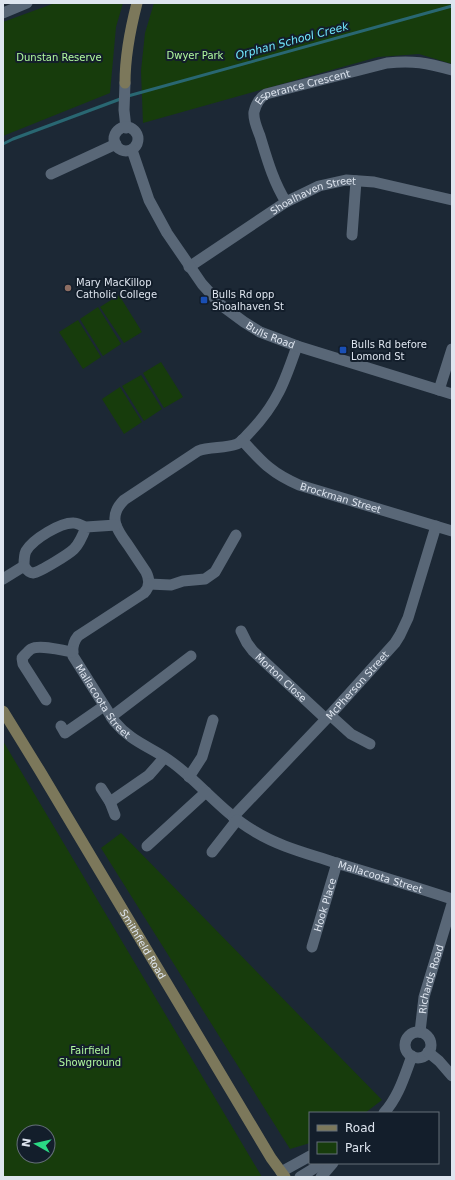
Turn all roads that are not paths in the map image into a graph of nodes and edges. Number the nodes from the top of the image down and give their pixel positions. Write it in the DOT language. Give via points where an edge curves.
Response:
graph roads {
  1 [pos="27,3"];
  2 [pos="137,3"];
  3 [pos="3,13"];
  4 [pos="452,70"];
  5 [pos="125,84"];
  6 [pos="126,128"];
  7 [pos="116,144"];
  8 [pos="132,150"];
  9 [pos="51,174"];
  10 [pos="356,181"];
  11 [pos="452,200"];
  12 [pos="286,202"];
  13 [pos="352,235"];
  14 [pos="189,267"];
  15 [pos="297,346"];
  16 [pos="452,349"];
  17 [pos="439,390"];
  18 [pos="452,394"];
  19 [pos="242,440"];
  20 [pos="116,525"];
  21 [pos="436,526"];
  22 [pos="86,527"];
  23 [pos="452,531"];
  24 [pos="236,535"];
  25 [pos="24,566"];
  26 [pos="3,578"];
  27 [pos="149,584"];
  28 [pos="241,631"];
  29 [pos="73,652"];
  30 [pos="191,656"];
  31 [pos="46,700"];
  32 [pos="104,706"];
  33 [pos="3,711"];
  34 [pos="111,717"];
  35 [pos="328,717"];
  36 [pos="213,720"];
  37 [pos="61,726"];
  38 [pos="370,744"];
  39 [pos="164,758"];
  40 [pos="189,777"];
  41 [pos="101,788"];
  42 [pos="206,792"];
  43 [pos="110,802"];
  44 [pos="115,814"];
  45 [pos="235,819"];
  46 [pos="147,846"];
  47 [pos="212,852"];
  48 [pos="337,863"];
  49 [pos="452,899"];
  50 [pos="452,904"];
  51 [pos="312,947"];
  52 [pos="420,1032"];
  53 [pos="428,1052"];
  54 [pos="412,1056"];
  55 [pos="452,1076"];
  56 [pos="385,1112"];
  57 [pos="309,1157"];
  58 [pos="321,1164"];
  59 [pos="331,1164"];
  60 [pos="283,1174"];
  61 [pos="300,1177"];
  62 [pos="321,1177"];
  1 -- 3 [label="street"];
  2 -- 5 [label="main road" via="127,48"];
  4 -- 12 [label="street, Esperance Crescent" via="422,62 387,63 262,97 256,104 254,118 270,170"];
  5 -- 6 [label="street"];
  6 -- 7 [label="street" via="117,133"];
  6 -- 8 [label="street" via="134,130 138,137 137,144"];
  7 -- 8 [label="street" via="121,150"];
  7 -- 9 [label="street"];
  8 -- 14 [label="street, Bulls Road" via="149,200"];
  10 -- 11 [label="street, Shoalhaven Street" via="374,182"];
  10 -- 12 [label="street, Shoalhaven Street" via="346,180 320,186"];
  10 -- 13 [label="street"];
  12 -- 14 [label="street, Shoalhaven Street"];
  14 -- 15 [label="street, Bulls Road" via="221,305 244,322 260,332"];
  15 -- 17 [label="street, Bulls Road"];
  15 -- 19 [label="street" via="278,396 261,421"];
  16 -- 17 [label="street"];
  17 -- 18 [label="street, Bulls Road"];
  19 -- 20 [label="street" via="238,444 198,451 124,500 117,509"];
  19 -- 21 [label="street, Brockman Street" via="267,467 291,482"];
  20 -- 22 [label="street"];
  20 -- 27 [label="street" via="146,572"];
  21 -- 23 [label="street, Brockman Street"];
  21 -- 35 [label="street, McPherson Street" via="408,618 400,635"];
  22 -- 25 [label="street" via="74,549 43,570 33,573"];
  22 -- 25 [label="street" via="76,523 58,526 30,547 26,552"];
  24 -- 27 [label="street" via="215,572 205,579 171,585"];
  25 -- 26 [label="street"];
  27 -- 29 [label="street, Mallacoota Street" via="144,593 78,636"];
  28 -- 35 [label="street, Morton Close" via="253,651"];
  29 -- 31 [label="street" via="45,647 33,648 22,658 23,664"];
  29 -- 32 [label="street, Mallacoota Street" via="74,659"];
  30 -- 34 [label="street"];
  32 -- 34 [label="street, Mallacoota Street"];
  32 -- 37 [label="street" via="65,733"];
  33 -- 60 [label="main road, Smithfield Road" via="270,1158"];
  34 -- 39 [label="street, Mallacoota Street" via="127,735"];
  35 -- 38 [label="street, Morton Close"];
  35 -- 45 [label="street, McPherson Street"];
  36 -- 40 [label="street" via="202,757"];
  39 -- 40 [label="street, Mallacoota Street"];
  39 -- 43 [label="street" via="149,775"];
  40 -- 42 [label="street, Mallacoota Street"];
  41 -- 43 [label="street"];
  42 -- 45 [label="street, Mallacoota Street"];
  42 -- 46 [label="street"];
  43 -- 44 [label="street"];
  45 -- 47 [label="street, McPherson Street"];
  45 -- 48 [label="street, Mallacoota Street" via="274,842"];
  48 -- 49 [label="street, Mallacoota Street"];
  48 -- 51 [label="street, Hook Place"];
  50 -- 52 [label="street, Richards Road" via="424,997"];
  52 -- 53 [label="street" via="430,1040"];
  52 -- 54 [label="street" via="412,1033 406,1039 405,1047"];
  53 -- 54 [label="street" via="420,1057"];
  53 -- 55 [label="street"];
  54 -- 56 [label="street" via="402,1085"];
  57 -- 60 [label="street"];
  58 -- 61 [label="street"];
  59 -- 62 [label="street"];
}
